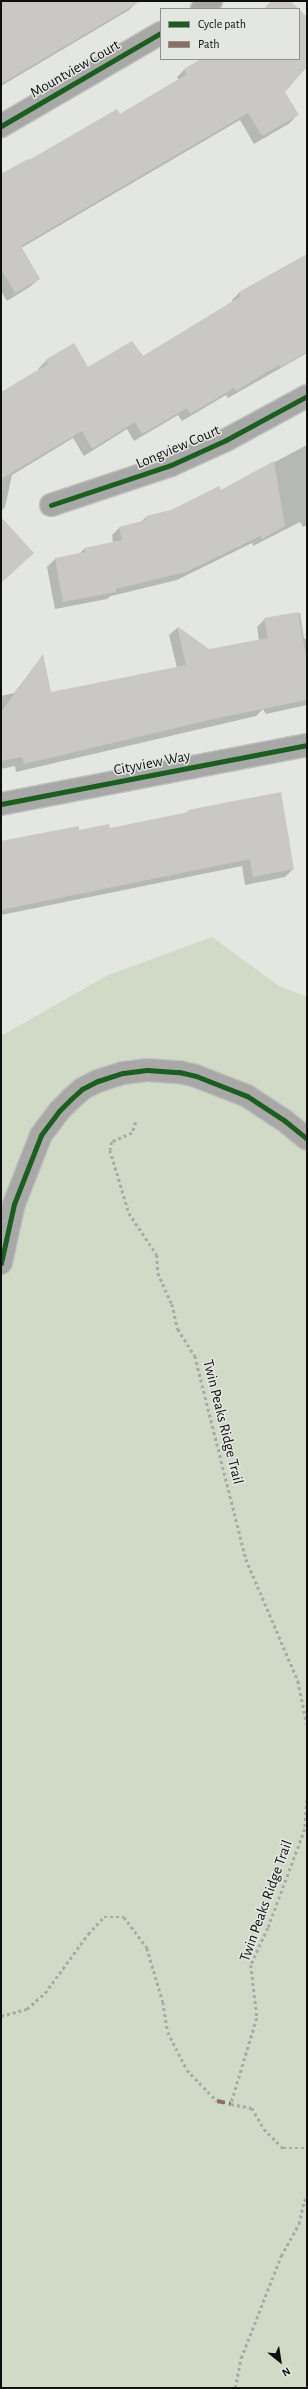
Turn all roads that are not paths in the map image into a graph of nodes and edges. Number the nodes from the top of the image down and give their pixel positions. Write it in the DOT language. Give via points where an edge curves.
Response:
graph roads {
  1 [pos="211,1"];
  2 [pos="203,8"];
  3 [pos="160,34"];
  4 [pos="1,126"];
  5 [pos="307,396"];
  6 [pos="51,505"];
  7 [pos="307,745"];
  8 [pos="1,804"];
  9 [pos="307,1139"];
  10 [pos="1,1263"];
  1 -- 2 [label="street"];
  3 -- 4 [label="street, Mountview Court"];
  5 -- 6 [label="street, Longview Court" via="226,440 171,465"];
  7 -- 8 [label="street, Cityview Way"];
  9 -- 10 [label="street" via="247,1096 196,1076 174,1071 147,1070 123,1073 98,1081 82,1089 71,1099 41,1136 14,1204"];
}
